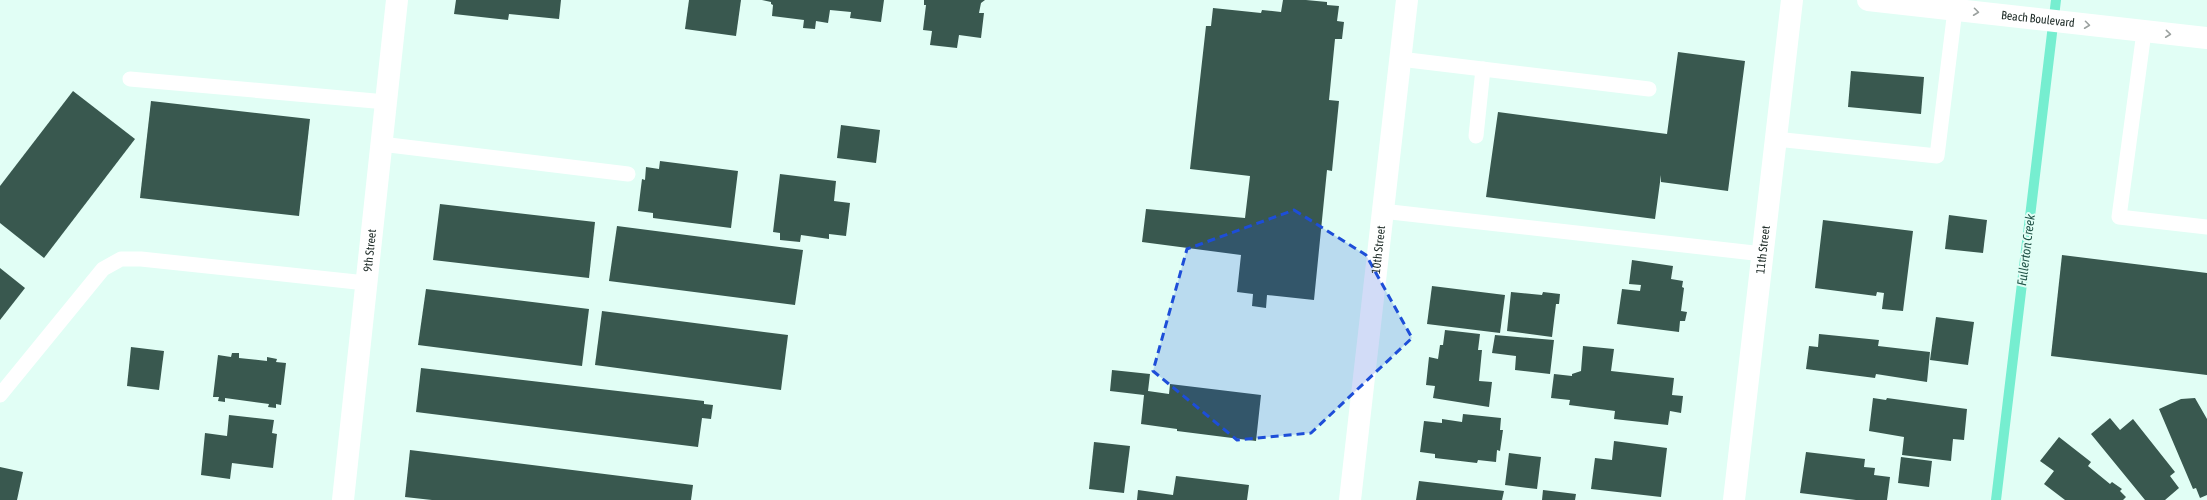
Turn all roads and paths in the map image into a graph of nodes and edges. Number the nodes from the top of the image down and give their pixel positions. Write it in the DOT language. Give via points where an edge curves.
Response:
graph roads {
  1 [pos="397,0"];
  2 [pos="1407,0"];
  3 [pos="1792,0"];
  4 [pos="1868,0"];
  5 [pos="1955,10"];
  6 [pos="2137,31"];
  7 [pos="2207,38"];
  8 [pos="1400,59"];
  9 [pos="1483,69"];
  10 [pos="130,79"];
  11 [pos="1649,89"];
  12 [pos="386,102"];
  13 [pos="1476,136"];
  14 [pos="1776,139"];
  15 [pos="381,144"];
  16 [pos="628,174"];
  17 [pos="1382,211"];
  18 [pos="2207,227"];
  19 [pos="1762,254"];
  20 [pos="366,283"];
  21 [pos="0,395"];
  22 [pos="343,500"];
  23 [pos="1350,500"];
  24 [pos="1734,500"];
  1 -- 12 [label="street, 9th Street"];
  2 -- 8 [label="street, 10th Street"];
  3 -- 14 [label="street, 11th Street"];
  4 -- 5 [label="street, Beach Boulevard"];
  5 -- 6 [label="street, Beach Boulevard, one-way"];
  5 -- 14 [label="lane" via="1937,156"];
  6 -- 7 [label="street, Beach Boulevard, one-way"];
  6 -- 18 [label="lane" via="2119,217"];
  8 -- 9 [label="lane"];
  8 -- 17 [label="street, 10th Street"];
  9 -- 11 [label="lane"];
  9 -- 13 [label="lane"];
  10 -- 12 [label="lane"];
  12 -- 15 [label="street, 9th Street"];
  14 -- 19 [label="street, 11th Street"];
  15 -- 16 [label="lane"];
  15 -- 20 [label="street, 9th Street"];
  17 -- 19 [label="lane"];
  17 -- 23 [label="street, 10th Street"];
  19 -- 24 [label="street, 11th Street"];
  20 -- 21 [label="lane" via="121,259 103,269"];
  20 -- 22 [label="street, 9th Street"];
}
